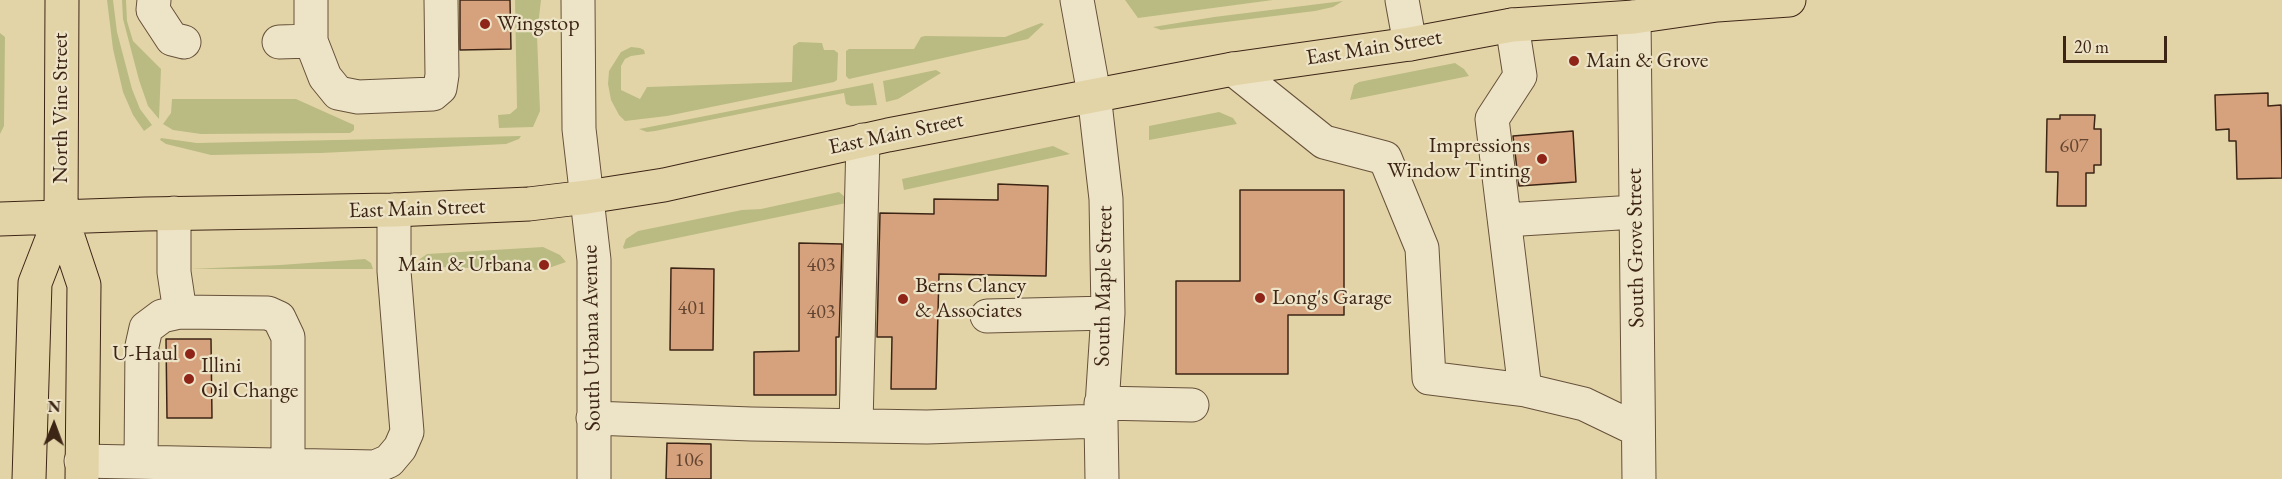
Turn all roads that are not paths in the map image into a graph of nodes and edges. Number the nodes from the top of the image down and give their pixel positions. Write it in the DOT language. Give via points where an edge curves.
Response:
graph roads {
  1 [pos="62,0"];
  2 [pos="154,0"];
  3 [pos="311,0"];
  4 [pos="441,0"];
  5 [pos="578,0"];
  6 [pos="1077,0"];
  7 [pos="1402,0"];
  8 [pos="1789,0"];
  9 [pos="1634,17"];
  10 [pos="1512,25"];
  11 [pos="178,41"];
  12 [pos="311,41"];
  13 [pos="279,42"];
  14 [pos="1410,44"];
  15 [pos="1233,69"];
  16 [pos="1094,94"];
  17 [pos="863,140"];
  18 [pos="587,197"];
  19 [pos="394,210"];
  20 [pos="1635,212"];
  21 [pos="174,213"];
  22 [pos="61,216"];
  23 [pos="0,219"];
  24 [pos="1505,220"];
  25 [pos="180,312"];
  26 [pos="1108,313"];
  27 [pos="987,316"];
  28 [pos="1525,390"];
  29 [pos="1192,405"];
  30 [pos="1101,412"];
  31 [pos="593,418"];
  32 [pos="856,425"];
  33 [pos="1638,430"];
  34 [pos="141,462"];
  35 [pos="288,465"];
  36 [pos="81,470"];
  37 [pos="29,479"];
  38 [pos="594,479"];
  39 [pos="1102,479"];
  40 [pos="1639,479"];
  1 -- 22 [label="main road, North Vine Street"];
  2 -- 11 [label="street" via="153,10"];
  3 -- 12 [label="street"];
  4 -- 12 [label="street" via="442,75 440,88 433,94 358,97 338,93 325,77"];
  5 -- 18 [label="street, South Urbana Avenue" via="579,129"];
  6 -- 16 [label="street, South Maple Street"];
  7 -- 14 [label="street"];
  8 -- 9 [label="main road, East Main Street"];
  9 -- 10 [label="main road, East Main Street"];
  9 -- 20 [label="street, South Grove Street"];
  10 -- 14 [label="main road, East Main Street"];
  10 -- 24 [label="street" via="1520,76 1492,119"];
  12 -- 13 [label="street"];
  14 -- 15 [label="main road, East Main Street"];
  15 -- 16 [label="main road, East Main Street"];
  15 -- 28 [label="street" via="1324,142 1385,158 1422,248 1429,378"];
  16 -- 17 [label="main road, East Main Street"];
  16 -- 26 [label="street, South Maple Street" via="1106,199"];
  17 -- 18 [label="main road, East Main Street" via="664,185"];
  17 -- 32 [label="street"];
  18 -- 19 [label="main road, East Main Street" via="529,204"];
  18 -- 31 [label="street, South Urbana Avenue" via="594,260"];
  19 -- 21 [label="main road, East Main Street"];
  19 -- 35 [label="street" via="394,271 407,432 389,461 375,467"];
  20 -- 24 [label="street"];
  20 -- 33 [label="street, South Grove Street"];
  21 -- 22 [label="main road, East Main Street"];
  21 -- 25 [label="street" via="174,272"];
  22 -- 23 [label="main road, East Main Street"];
  22 -- 36 [label="main road" via="84,285"];
  22 -- 37 [label="main road" via="34,284"];
  24 -- 28 [label="street"];
  25 -- 34 [label="street" via="162,316 146,328 142,346"];
  25 -- 35 [label="street" via="268,313 279,318 288,337"];
  26 -- 27 [label="street"];
  26 -- 30 [label="street, South Maple Street"];
  28 -- 33 [label="street" via="1584,404"];
  29 -- 30 [label="street"];
  30 -- 32 [label="street" via="927,427"];
  30 -- 39 [label="street, South Maple Street"];
  31 -- 32 [label="street"];
  31 -- 38 [label="street, South Urbana Avenue"];
  33 -- 40 [label="street, South Grove Street"];
  34 -- 35 [label="street"];
  34 -- 36 [label="street"];
}
